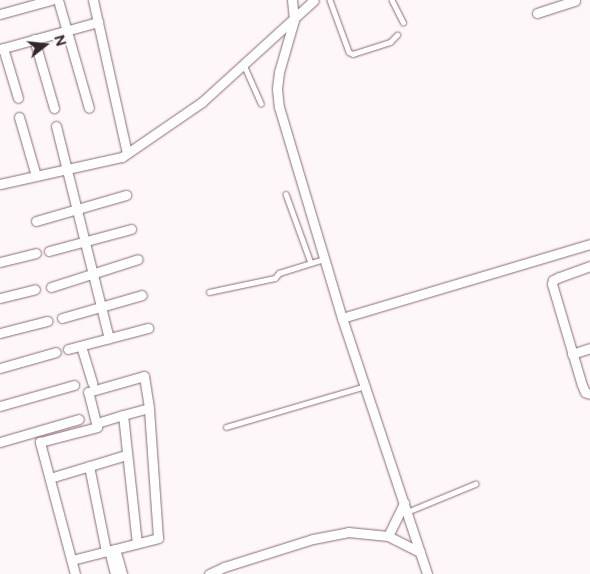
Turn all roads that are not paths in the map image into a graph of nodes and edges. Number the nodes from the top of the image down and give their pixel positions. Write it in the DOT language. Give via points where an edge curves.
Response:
graph roads {
  1 [pos="50,0"];
  2 [pos="58,0"];
  3 [pos="93,0"];
  4 [pos="292,0"];
  5 [pos="314,0"];
  6 [pos="330,0"];
  7 [pos="392,0"];
  8 [pos="576,0"];
  9 [pos="537,13"];
  10 [pos="0,14"];
  11 [pos="294,20"];
  12 [pos="98,22"];
  13 [pos="403,22"];
  14 [pos="67,30"];
  15 [pos="398,35"];
  16 [pos="34,40"];
  17 [pos="2,48"];
  18 [pos="244,65"];
  19 [pos="18,98"];
  20 [pos="261,103"];
  21 [pos="54,108"];
  22 [pos="89,108"];
  23 [pos="19,117"];
  24 [pos="56,126"];
  25 [pos="127,153"];
  26 [pos="68,169"];
  27 [pos="36,176"];
  28 [pos="1,181"];
  29 [pos="286,194"];
  30 [pos="126,195"];
  31 [pos="77,209"];
  32 [pos="36,222"];
  33 [pos="131,229"];
  34 [pos="85,241"];
  35 [pos="590,244"];
  36 [pos="48,251"];
  37 [pos="36,253"];
  38 [pos="325,259"];
  39 [pos="138,260"];
  40 [pos="0,262"];
  41 [pos="310,263"];
  42 [pos="590,266"];
  43 [pos="93,274"];
  44 [pos="51,287"];
  45 [pos="35,289"];
  46 [pos="209,292"];
  47 [pos="142,295"];
  48 [pos="0,298"];
  49 [pos="101,307"];
  50 [pos="62,318"];
  51 [pos="342,318"];
  52 [pos="47,321"];
  53 [pos="148,328"];
  54 [pos="0,333"];
  55 [pos="109,338"];
  56 [pos="81,346"];
  57 [pos="590,348"];
  58 [pos="68,349"];
  59 [pos="56,352"];
  60 [pos="572,354"];
  61 [pos="0,368"];
  62 [pos="92,383"];
  63 [pos="74,385"];
  64 [pos="365,386"];
  65 [pos="590,394"];
  66 [pos="0,406"];
  67 [pos="149,408"];
  68 [pos="123,415"];
  69 [pos="79,419"];
  70 [pos="96,423"];
  71 [pos="226,427"];
  72 [pos="0,442"];
  73 [pos="126,455"];
  74 [pos="89,466"];
  75 [pos="50,478"];
  76 [pos="475,484"];
  77 [pos="405,507"];
  78 [pos="388,536"];
  79 [pos="137,543"];
  80 [pos="110,550"];
  81 [pos="420,552"];
  82 [pos="72,560"];
  83 [pos="75,574"];
  84 [pos="114,574"];
  85 [pos="122,574"];
  86 [pos="209,574"];
  87 [pos="427,574"];
  1 -- 10 [label="street"];
  2 -- 14 [label="street"];
  3 -- 12 [label="street"];
  4 -- 11 [label="street"];
  5 -- 11 [label="street"];
  6 -- 15 [label="lane" via="349,52 353,54 390,42"];
  7 -- 13 [label="lane"];
  8 -- 9 [label="street"];
  11 -- 18 [label="street"];
  11 -- 38 [label="street" via="279,72 279,107"];
  12 -- 14 [label="street"];
  12 -- 25 [label="street"];
  14 -- 16 [label="street"];
  14 -- 22 [label="street"];
  16 -- 17 [label="street"];
  16 -- 21 [label="street"];
  17 -- 19 [label="street"];
  18 -- 20 [label="lane"];
  18 -- 25 [label="street" via="202,102"];
  23 -- 27 [label="street"];
  24 -- 26 [label="street"];
  25 -- 26 [label="street" via="122,157"];
  26 -- 27 [label="street"];
  26 -- 31 [label="street"];
  27 -- 28 [label="street"];
  29 -- 41 [label="lane"];
  30 -- 31 [label="street"];
  31 -- 32 [label="street"];
  31 -- 34 [label="street"];
  33 -- 34 [label="street"];
  34 -- 36 [label="street"];
  34 -- 43 [label="street"];
  35 -- 51 [label="street"];
  37 -- 40 [label="street"];
  38 -- 41 [label="lane"];
  38 -- 51 [label="street"];
  39 -- 43 [label="street"];
  41 -- 46 [label="lane" via="280,273 275,278"];
  42 -- 60 [label="street" via="559,277 552,284"];
  43 -- 44 [label="street"];
  43 -- 49 [label="street"];
  45 -- 48 [label="street"];
  47 -- 49 [label="street"];
  49 -- 50 [label="street"];
  49 -- 55 [label="street"];
  51 -- 64 [label="street"];
  52 -- 54 [label="street"];
  53 -- 55 [label="street"];
  55 -- 56 [label="street"];
  56 -- 58 [label="street"];
  56 -- 62 [label="street"];
  57 -- 60 [label="street"];
  59 -- 61 [label="street"];
  60 -- 65 [label="street" via="583,389"];
  63 -- 66 [label="street"];
  64 -- 71 [label="lane"];
  64 -- 77 [label="street"];
  67 -- 68 [label="street"];
  67 -- 70 [label="street" via="144,376 88,392"];
  67 -- 79 [label="street" via="158,538"];
  68 -- 70 [label="street"];
  68 -- 73 [label="street"];
  69 -- 72 [label="street"];
  70 -- 75 [label="street" via="97,427 40,442"];
  73 -- 74 [label="street"];
  73 -- 79 [label="street"];
  74 -- 75 [label="street"];
  74 -- 80 [label="street"];
  75 -- 82 [label="street"];
  76 -- 77 [label="lane"];
  77 -- 78 [label="street"];
  77 -- 81 [label="street"];
  78 -- 81 [label="street"];
  78 -- 86 [label="street" via="348,532 313,539"];
  79 -- 80 [label="street"];
  80 -- 82 [label="street"];
  80 -- 84 [label="street"];
  80 -- 85 [label="street"];
  81 -- 87 [label="street"];
  82 -- 83 [label="street"];
}
